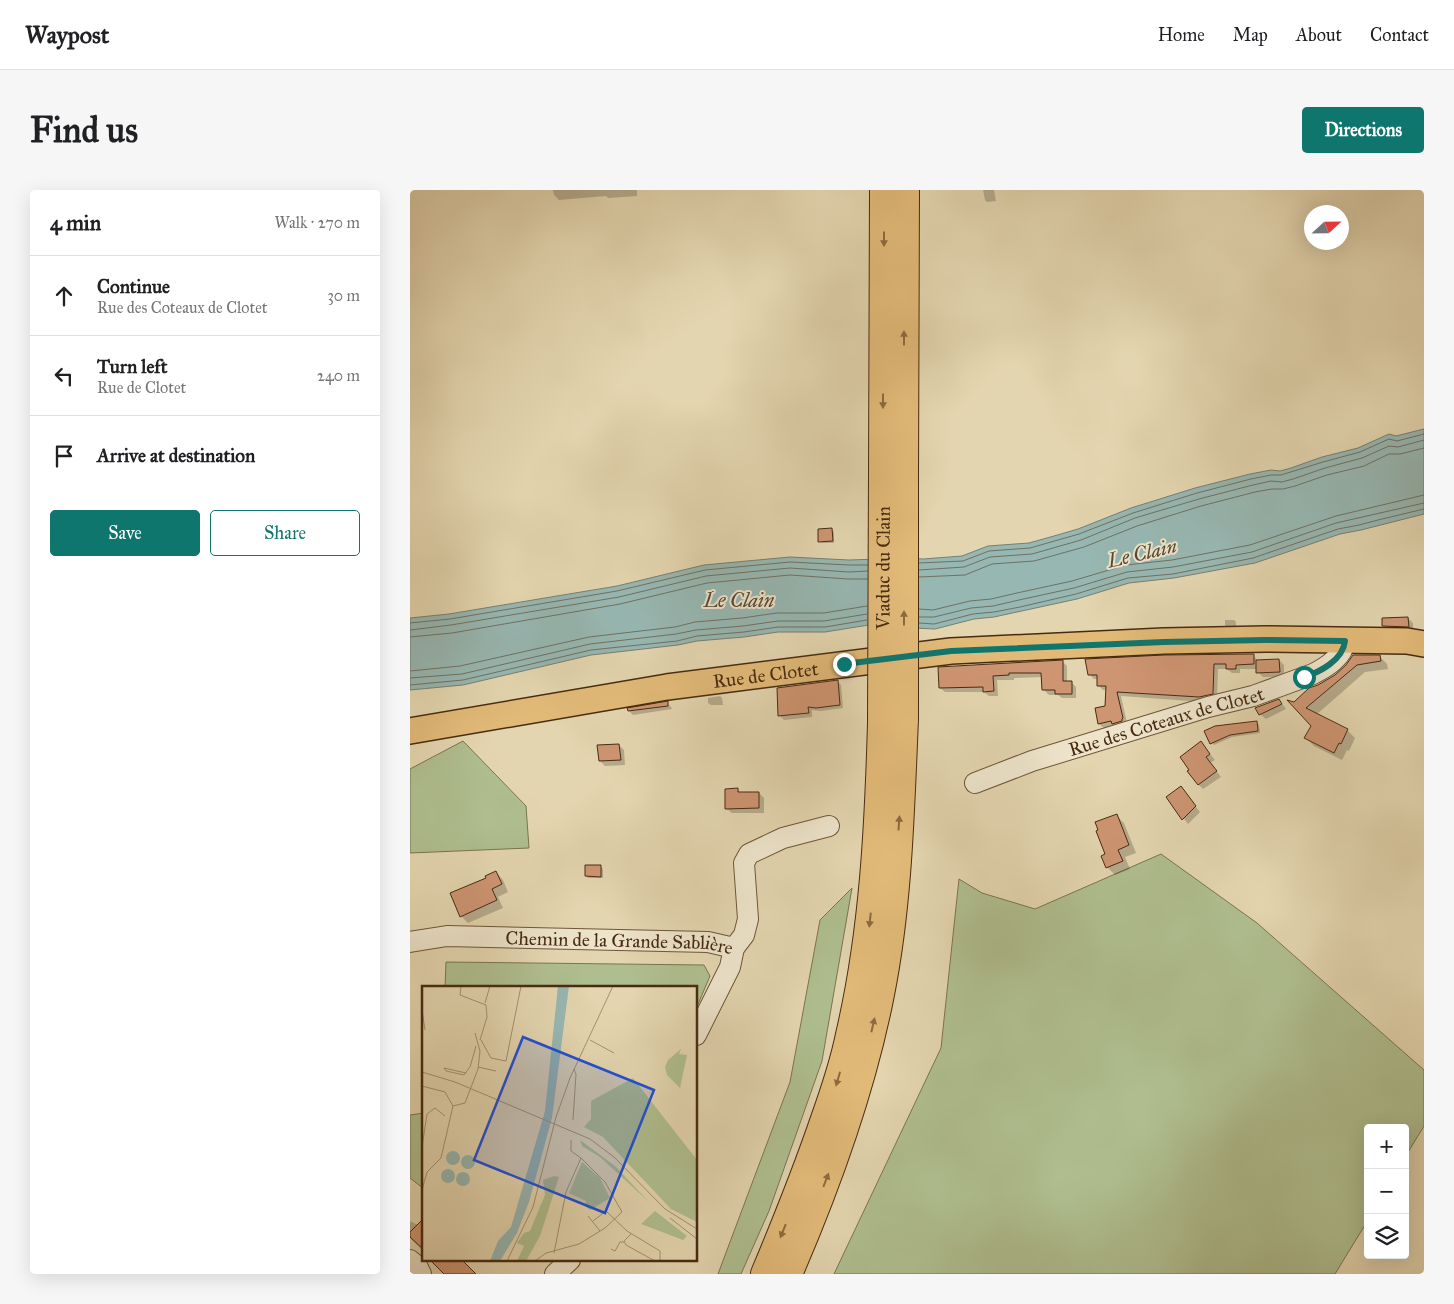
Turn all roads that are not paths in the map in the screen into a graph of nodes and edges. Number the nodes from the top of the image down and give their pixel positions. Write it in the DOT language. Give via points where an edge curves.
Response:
graph roads {
  1 [pos="884,190"];
  2 [pos="905,190"];
  3 [pos="894,474"];
  4 [pos="1345,641"];
  5 [pos="1424,644"];
  6 [pos="893,721"];
  7 [pos="410,731"];
  8 [pos="974,783"];
  9 [pos="829,826"];
  10 [pos="410,942"];
  11 [pos="734,948"];
  12 [pos="698,1031"];
  13 [pos="410,1260"];
  14 [pos="568,1262"];
  15 [pos="421,1274"];
  16 [pos="555,1274"];
  17 [pos="765,1274"];
  18 [pos="788,1274"];
  1 -- 3 [label="highway, one-way"];
  3 -- 2 [label="highway, one-way"];
  3 -- 6 [label="highway, Viaduc du Clain, bridge"];
  4 -- 5 [label="main road, Rue de Clotet"];
  4 -- 7 [label="main road, Rue de Clotet" via="1174,641 951,651 667,687"];
  4 -- 8 [label="street, Rue des Coteaux de Clotet" via="1339,656 1313,674 1253,696 1032,761"];
  6 -- 17 [label="highway, one-way" via="880,797 866,957 850,1036 807,1171"];
  18 -- 6 [label="highway, one-way" via="844,1130 880,995 895,884"];
  9 -- 11 [label="street, Chemin de la Grande Sablière" via="784,838 749,854 744,863 748,919 744,935"];
  10 -- 11 [label="street, Chemin de la Grande Sablière" via="446,936 708,942"];
  11 -- 12 [label="street" via="730,967"];
  13 -- 15 [label="street"];
  14 -- 16 [label="street"];
}
